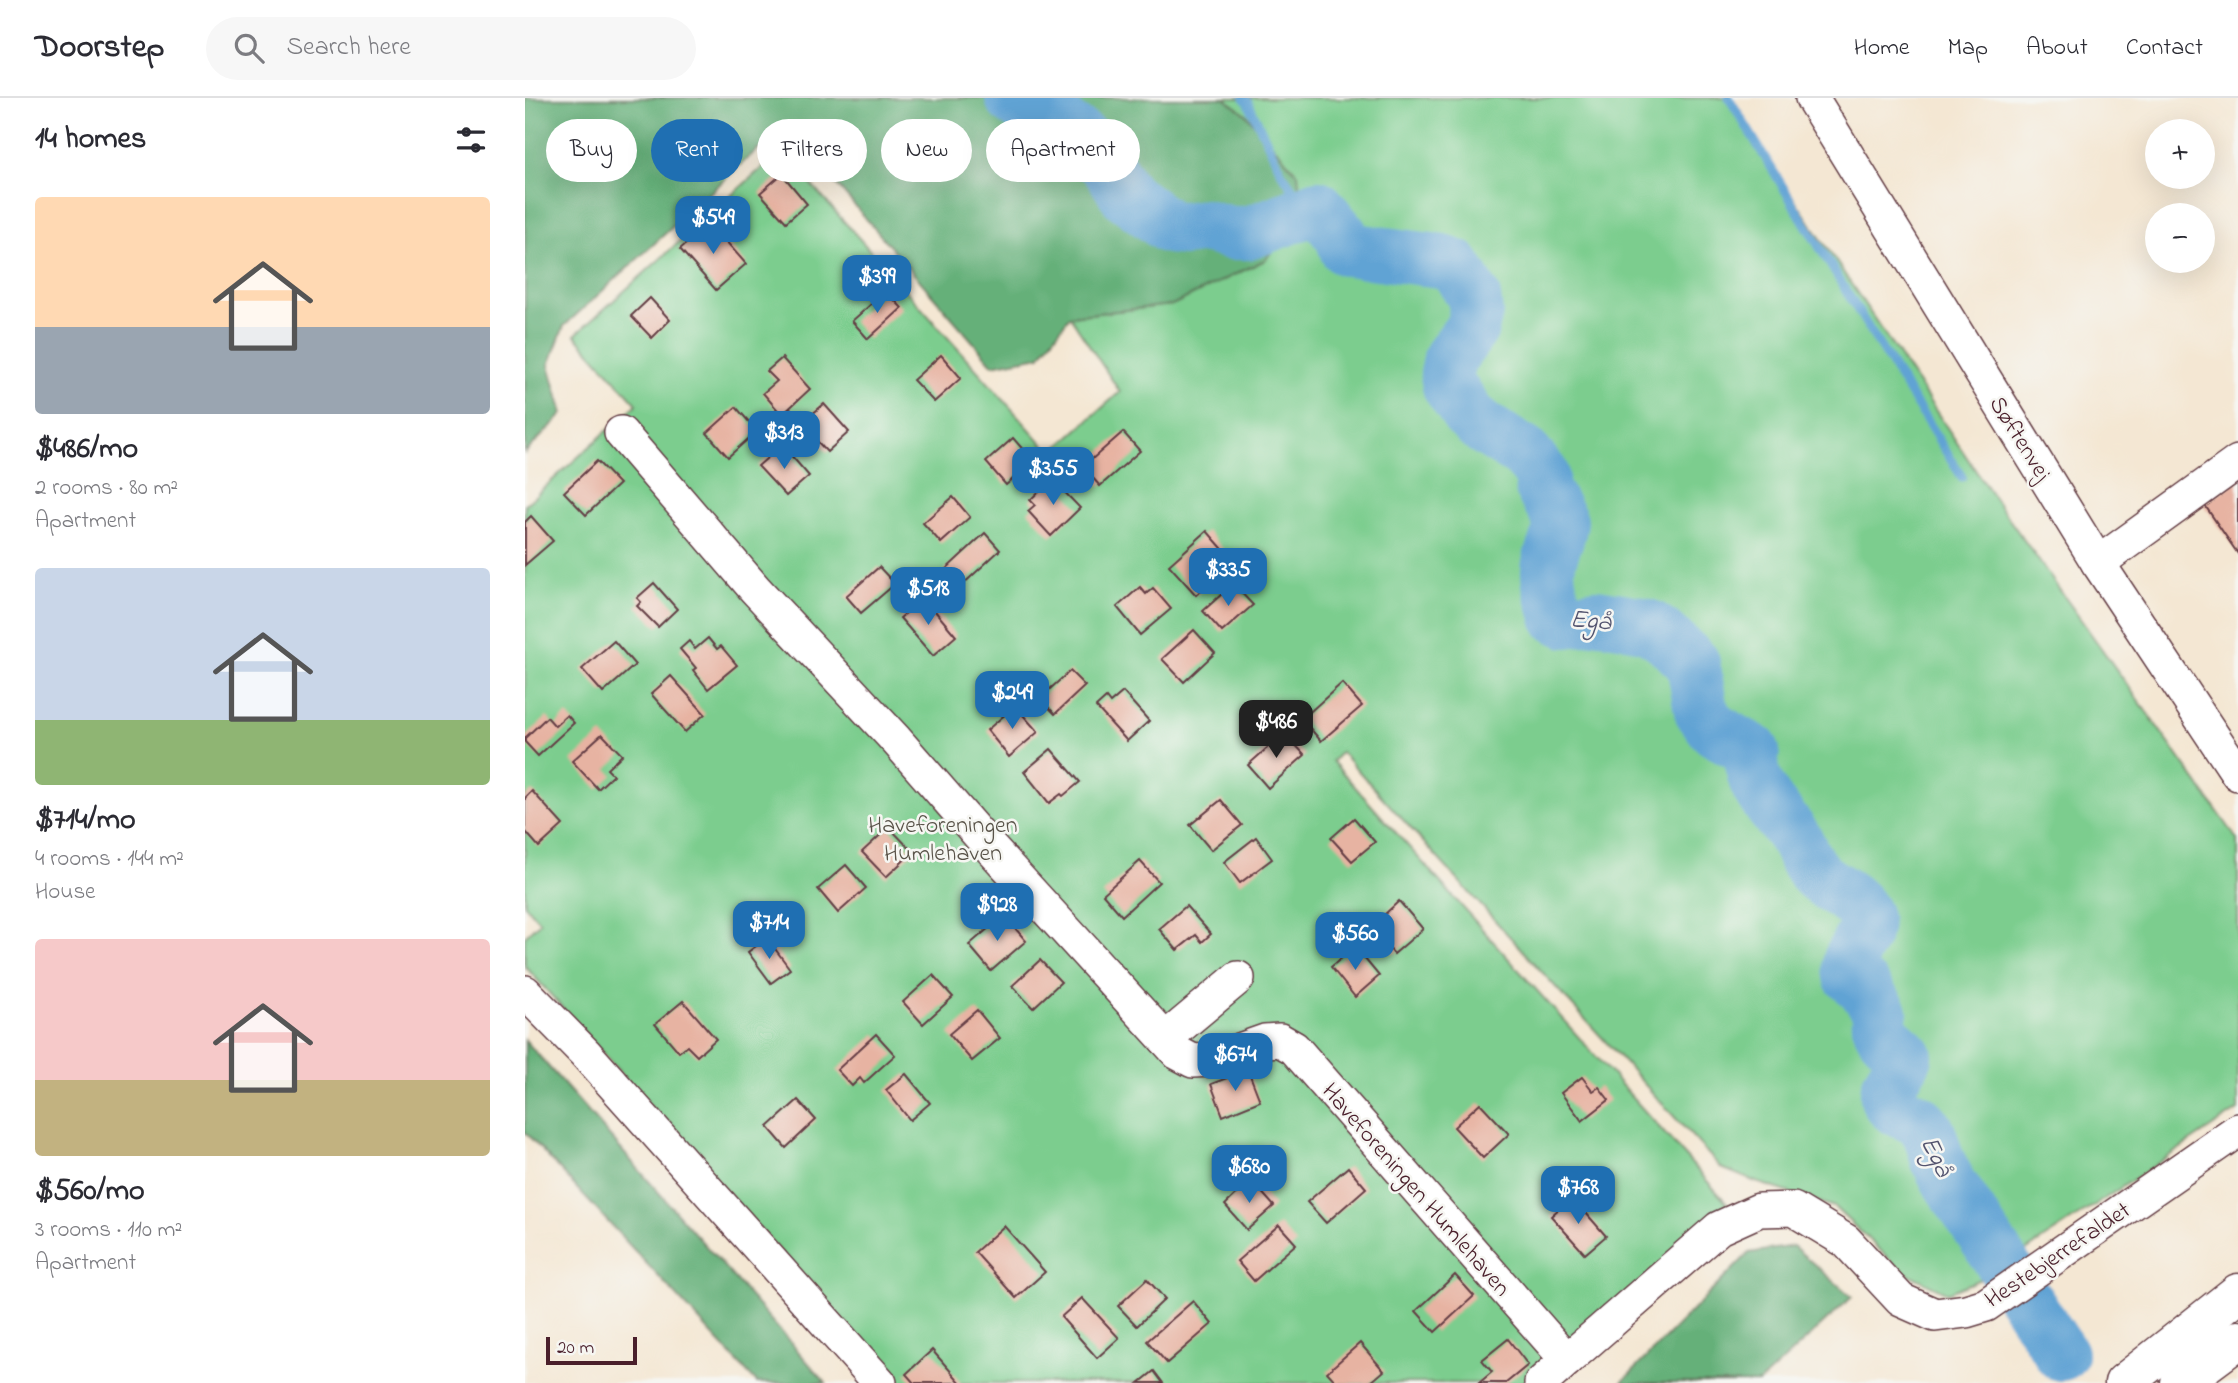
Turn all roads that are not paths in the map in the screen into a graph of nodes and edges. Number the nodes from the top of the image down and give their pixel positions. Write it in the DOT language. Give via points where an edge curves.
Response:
graph roads {
  1 [pos="1812,98"];
  2 [pos="621,433"];
  3 [pos="2238,462"];
  4 [pos="2098,563"];
  5 [pos="2238,774"];
  6 [pos="1238,978"];
  7 [pos="525,992"];
  8 [pos="1165,1040"];
  9 [pos="2238,1129"];
  10 [pos="2238,1293"];
  11 [pos="2238,1340"];
  12 [pos="1567,1360"];
  13 [pos="880,1383"];
  14 [pos="1541,1383"];
  15 [pos="2125,1383"];
  16 [pos="2180,1383"];
  1 -- 4 [label="street, Søftenvej"];
  2 -- 8 [label="street, Haveforeningen Humlehaven" via="755,589"];
  3 -- 4 [label="street"];
  4 -- 5 [label="street, Søftenvej"];
  6 -- 8 [label="street"];
  7 -- 13 [label="street"];
  8 -- 12 [label="street, Haveforeningen Humlehaven" via="1193,1060 1211,1060 1265,1041 1280,1040 1294,1048"];
  9 -- 12 [label="street, Hestebjerrefaldet" via="1986,1306 1934,1315 1901,1300 1846,1241 1793,1209 1759,1210 1719,1228"];
  10 -- 15 [label="main road"];
  11 -- 16 [label="main road"];
  12 -- 14 [label="street"];
}
